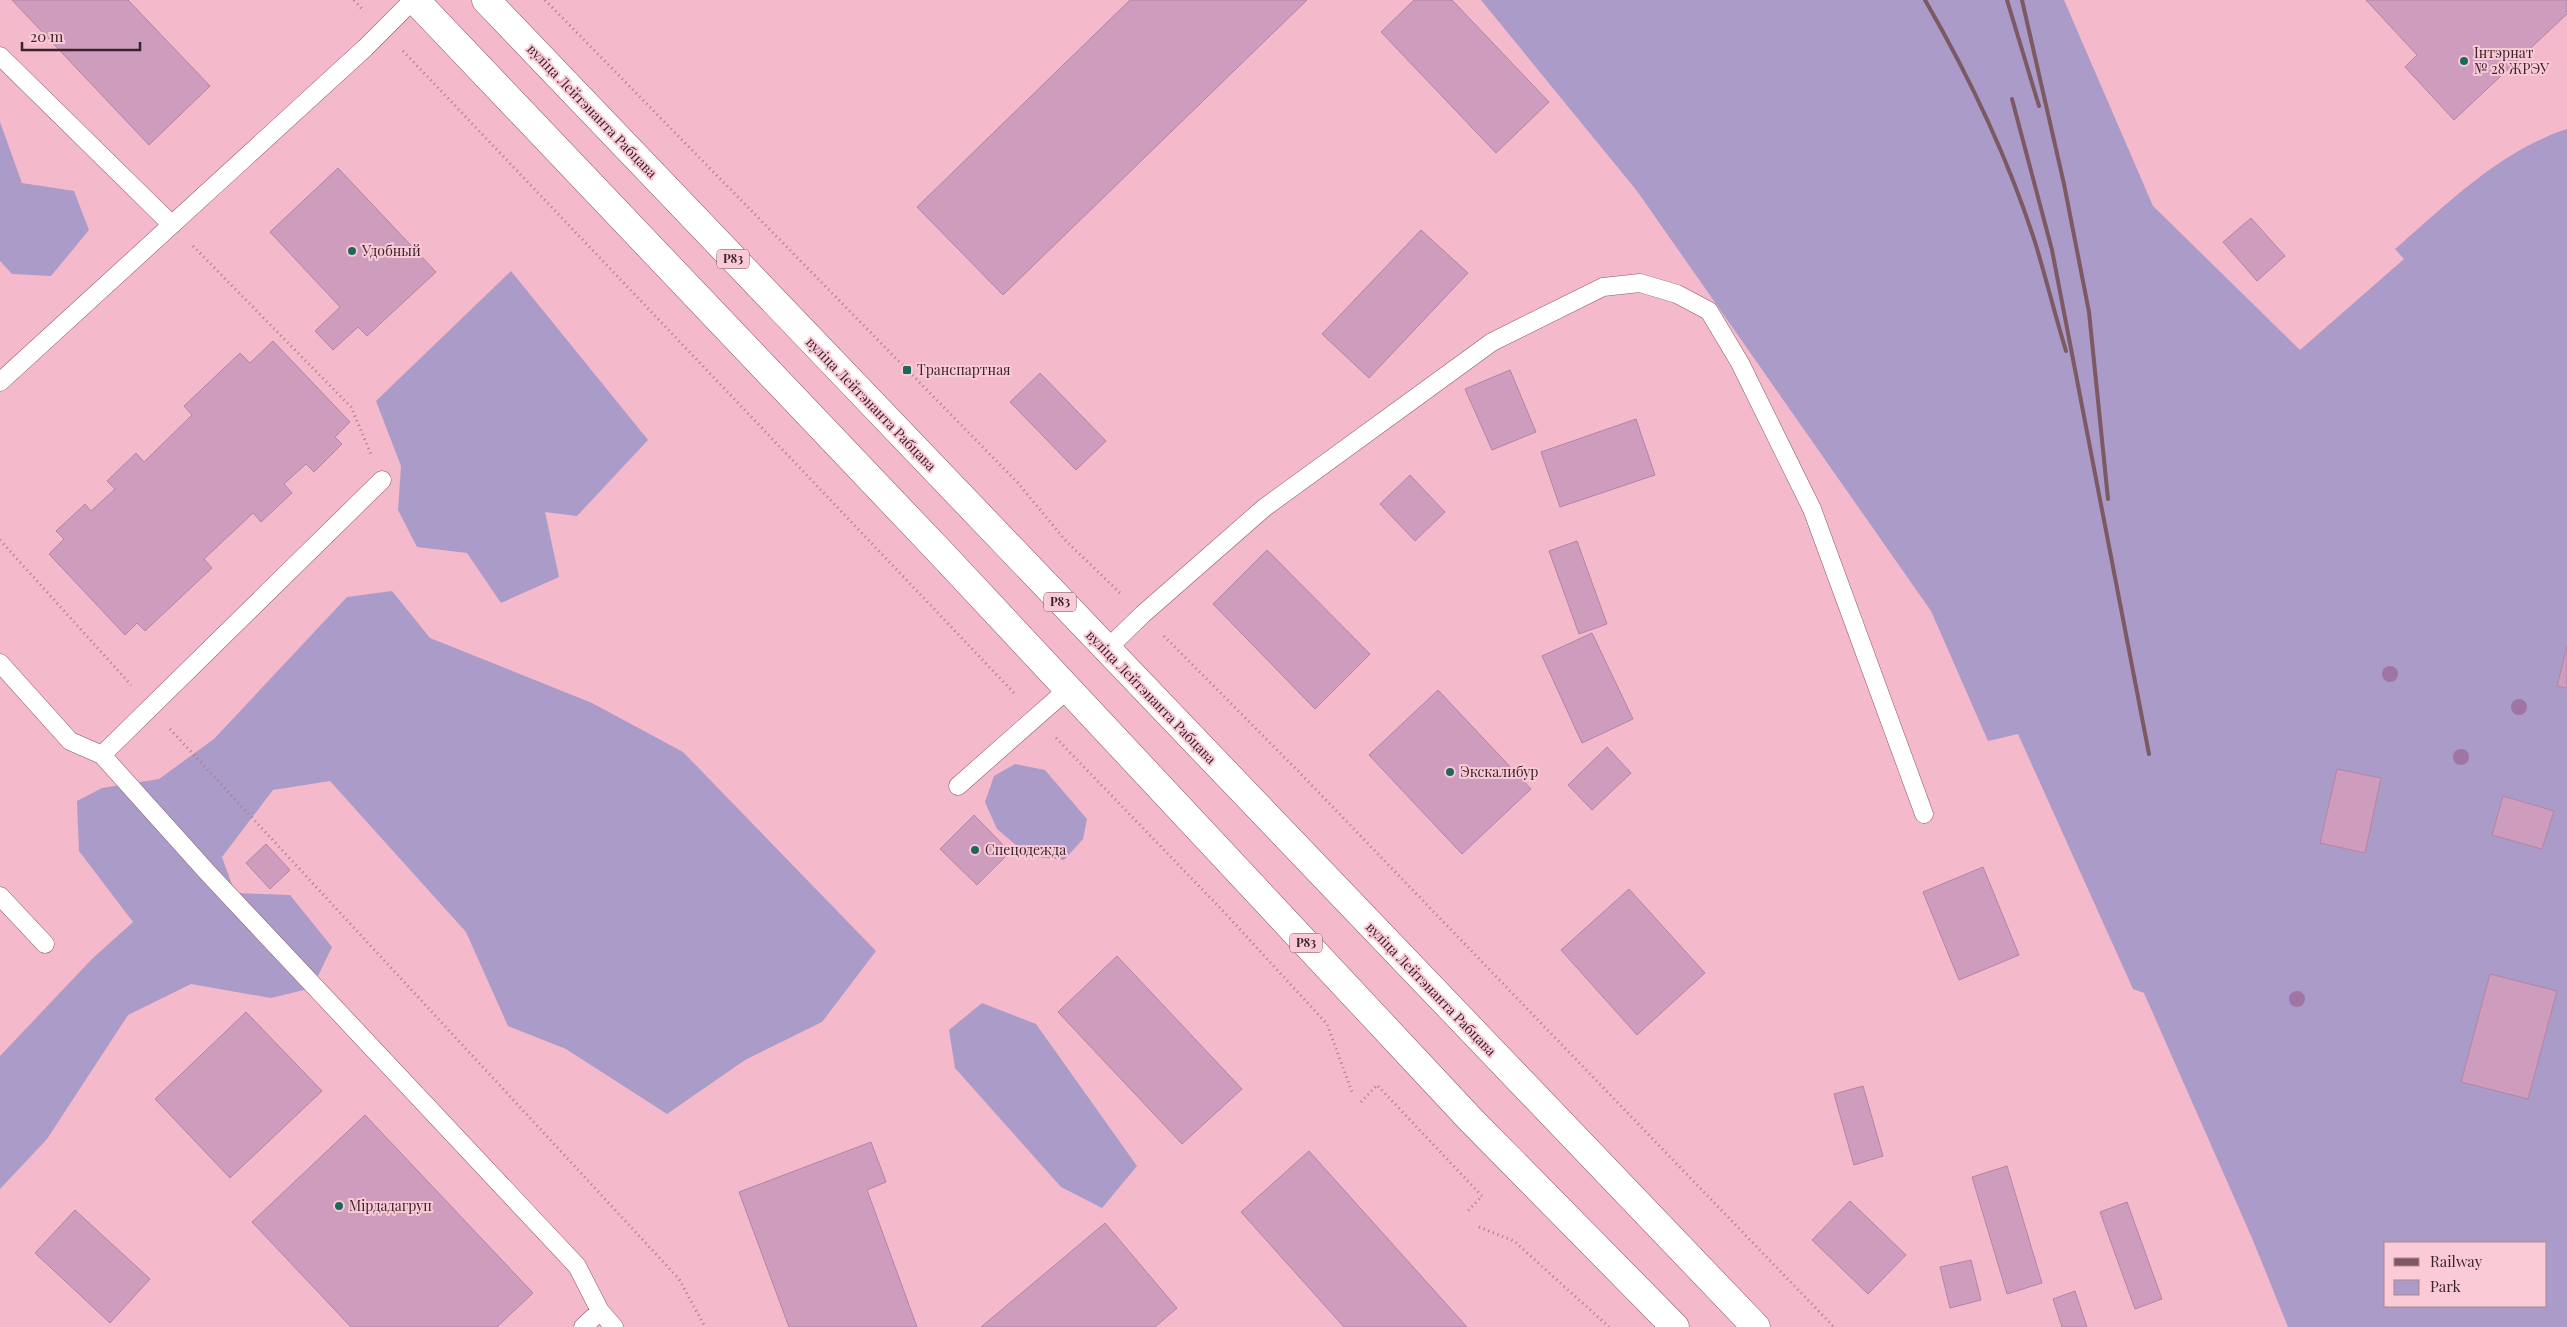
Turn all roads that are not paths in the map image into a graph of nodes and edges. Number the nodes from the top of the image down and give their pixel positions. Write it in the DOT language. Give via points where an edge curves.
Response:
graph roads {
  1 [pos="414,0"];
  2 [pos="486,0"];
  3 [pos="0,56"];
  4 [pos="172,225"];
  5 [pos="0,382"];
  6 [pos="382,480"];
  7 [pos="1106,650"];
  8 [pos="0,663"];
  9 [pos="1068,689"];
  10 [pos="102,755"];
  11 [pos="958,786"];
  12 [pos="1924,814"];
  13 [pos="0,896"];
  14 [pos="45,944"];
  15 [pos="600,1311"];
  16 [pos="583,1327"];
  17 [pos="614,1327"];
  18 [pos="1675,1327"];
  19 [pos="1756,1327"];
  1 -- 4 [label="lane"];
  1 -- 9 [label="highway, Р83"];
  2 -- 7 [label="highway, вуліца Лейтэнанта Рабцава / Р83"];
  3 -- 4 [label="lane"];
  4 -- 5 [label="lane"];
  6 -- 10 [label="lane"];
  7 -- 12 [label="lane" via="1142,614 1264,508 1492,342 1603,288 1640,283 1677,294 1709,311 1740,363 1812,509"];
  7 -- 19 [label="highway, вуліца Лейтэнанта Рабцава / Р83"];
  8 -- 10 [label="lane" via="70,741"];
  9 -- 11 [label="lane"];
  9 -- 18 [label="highway, Р83" via="1471,1120"];
  10 -- 15 [label="lane" via="208,873 577,1266"];
  13 -- 14 [label="lane"];
  15 -- 16 [label="lane"];
  15 -- 17 [label="lane"];
}
